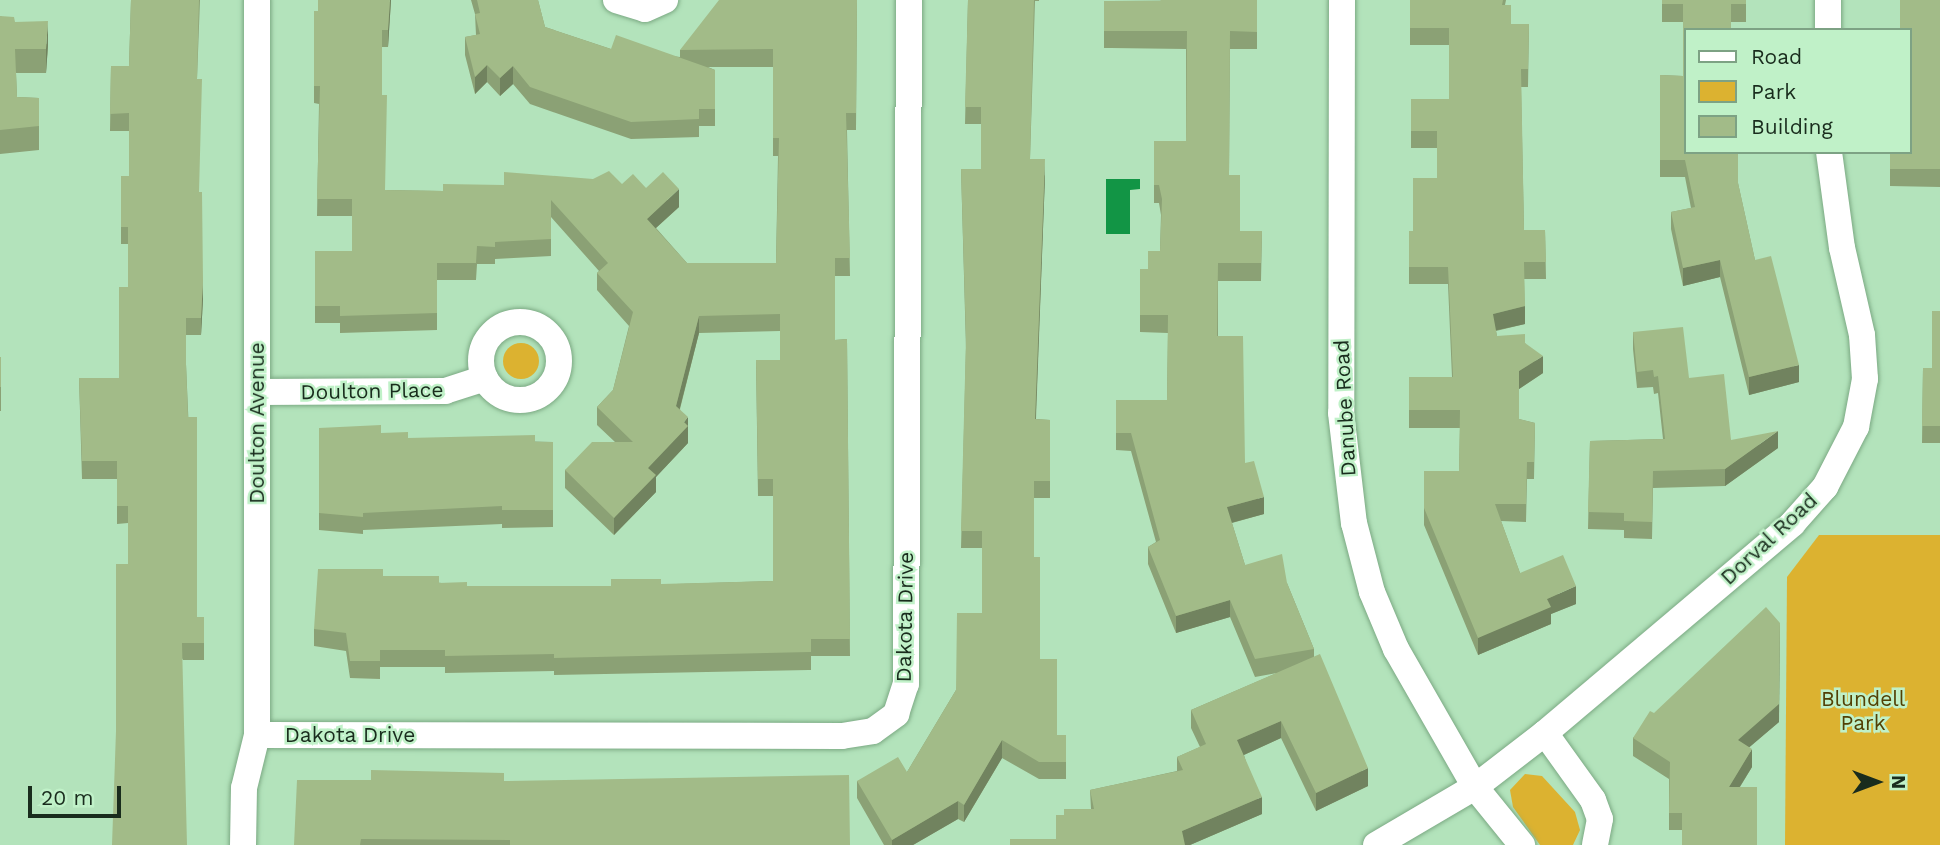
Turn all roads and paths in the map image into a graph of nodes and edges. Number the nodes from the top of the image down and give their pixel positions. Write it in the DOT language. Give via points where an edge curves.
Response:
graph roads {
  1 [pos="257,0"];
  2 [pos="616,0"];
  3 [pos="665,0"];
  4 [pos="909,0"];
  5 [pos="1342,0"];
  6 [pos="1828,0"];
  7 [pos="1828,28"];
  8 [pos="1829,154"];
  9 [pos="485,378"];
  10 [pos="257,392"];
  11 [pos="1545,733"];
  12 [pos="257,735"];
  13 [pos="1475,786"];
  14 [pos="243,845"];
  15 [pos="1376,845"];
  16 [pos="1522,845"];
  17 [pos="1595,845"];
  1 -- 10 [label="street, Doulton Avenue"];
  2 -- 3 [label="street" via="645,9"];
  4 -- 12 [label="street, Dakota Drive" via="905,684 896,714 873,731 842,736"];
  5 -- 13 [label="street, Danube Road" via="1341,412 1354,523 1372,592 1396,649"];
  6 -- 7 [label="street"];
  8 -- 11 [label="street, Dorval Road" via="1842,248 1862,335 1865,379 1856,427 1841,460 1825,487 1791,524"];
  9 -- 10 [label="street, Doulton Place" via="445,391"];
  10 -- 12 [label="street, Doulton Avenue"];
  11 -- 13 [label="street, Dorval Road"];
  11 -- 17 [label="street" via="1593,800 1600,819"];
  12 -- 14 [label="street, Doulton Avenue" via="244,788"];
  13 -- 15 [label="street, Dorval Road"];
  13 -- 16 [label="street"];
}
